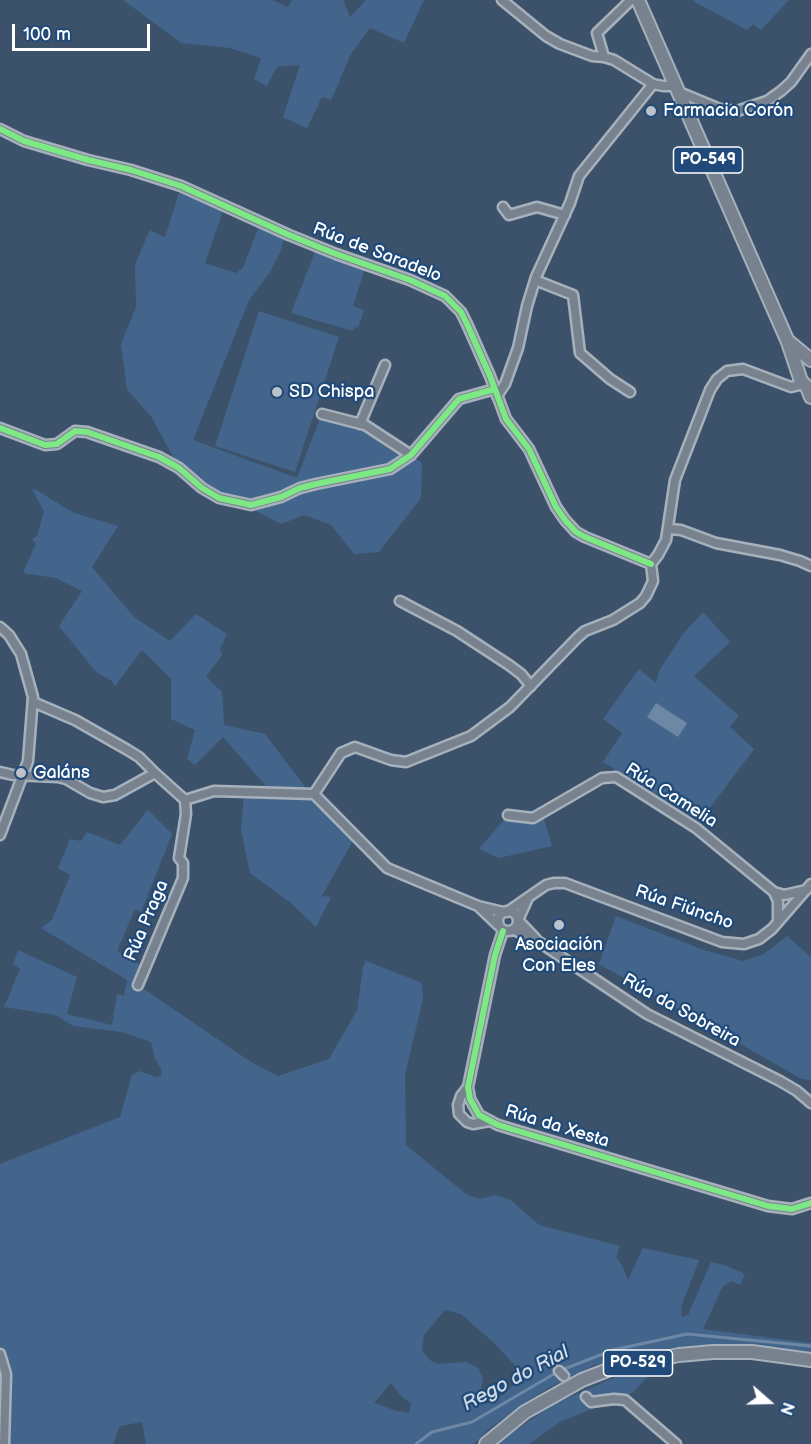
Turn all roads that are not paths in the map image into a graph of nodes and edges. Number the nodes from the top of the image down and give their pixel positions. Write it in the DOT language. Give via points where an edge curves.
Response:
graph roads {
  1 [pos="502,0"];
  2 [pos="631,0"];
  3 [pos="638,0"];
  4 [pos="811,54"];
  5 [pos="604,57"];
  6 [pos="653,84"];
  7 [pos="677,89"];
  8 [pos="0,129"];
  9 [pos="503,207"];
  10 [pos="565,215"];
  11 [pos="535,280"];
  12 [pos="788,342"];
  13 [pos="811,361"];
  14 [pos="385,365"];
  15 [pos="807,386"];
  16 [pos="496,392"];
  17 [pos="630,392"];
  18 [pos="322,414"];
  19 [pos="360,424"];
  20 [pos="0,429"];
  21 [pos="411,455"];
  22 [pos="669,529"];
  23 [pos="651,564"];
  24 [pos="811,567"];
  25 [pos="400,601"];
  26 [pos="0,627"];
  27 [pos="531,686"];
  28 [pos="33,702"];
  29 [pos="0,772"];
  30 [pos="155,773"];
  31 [pos="23,775"];
  32 [pos="314,794"];
  33 [pos="185,800"];
  34 [pos="508,814"];
  35 [pos="0,835"];
  36 [pos="808,887"];
  37 [pos="528,898"];
  38 [pos="781,898"];
  39 [pos="478,906"];
  40 [pos="791,907"];
  41 [pos="505,912"];
  42 [pos="518,920"];
  43 [pos="778,922"];
  44 [pos="501,928"];
  45 [pos="514,930"];
  46 [pos="539,942"];
  47 [pos="138,985"];
  48 [pos="468,1087"];
  49 [pos="811,1103"];
  50 [pos="489,1121"];
  51 [pos="811,1203"];
  52 [pos="0,1354"];
  53 [pos="811,1360"];
  54 [pos="586,1397"];
  55 [pos="4,1444"];
  56 [pos="486,1444"];
  57 [pos="676,1444"];
  1 -- 5 [label="street" via="560,44"];
  2 -- 5 [label="street" via="597,33"];
  3 -- 7 [label="main road, PO-549"];
  4 -- 7 [label="street" via="781,91 767,101 737,111 720,108"];
  5 -- 6 [label="street"];
  6 -- 7 [label="street"];
  6 -- 10 [label="street" via="579,176"];
  7 -- 12 [label="main road, PO-549"];
  8 -- 16 [label="street, Rúa de Saradelo" via="24,141 181,186 289,235 439,293 461,312"];
  9 -- 10 [label="street" via="509,215 537,207"];
  10 -- 11 [label="street"];
  11 -- 16 [label="street" via="518,348 505,384"];
  11 -- 17 [label="street" via="573,295 580,353"];
  12 -- 13 [label="main road, PO-549"];
  12 -- 15 [label="main road, PO-549"];
  13 -- 15 [label="main road, PO-549" via="804,365"];
  14 -- 19 [label="street"];
  15 -- 22 [label="street" via="791,387 743,369 727,371 717,379 675,480"];
  16 -- 21 [label="street" via="459,399"];
  16 -- 23 [label="street, Rúa de Saradelo" via="506,419 529,449 556,507 576,532"];
  18 -- 19 [label="street"];
  19 -- 21 [label="street"];
  20 -- 21 [label="street" via="45,445 57,444 75,431 87,432 159,457 210,494 242,504 258,504 308,486 390,470"];
  22 -- 23 [label="street" via="663,548"];
  22 -- 24 [label="street" via="780,555"];
  23 -- 27 [label="street" via="653,581 640,603 585,631"];
  25 -- 27 [label="street" via="457,631 509,665"];
  26 -- 28 [label="street" via="21,654"];
  27 -- 32 [label="street" via="471,736 411,762 391,760 355,747 346,750"];
  28 -- 30 [label="street" via="126,749"];
  28 -- 31 [label="street" via="30,749"];
  29 -- 31 [label="street"];
  30 -- 31 [label="street" via="115,795 103,797 66,778"];
  30 -- 33 [label="street"];
  31 -- 35 [label="street"];
  32 -- 33 [label="street" via="214,791"];
  32 -- 39 [label="street" via="387,868"];
  33 -- 47 [label="street, Rúa Praga" via="179,858 183,879"];
  34 -- 38 [label="street, Rúa Camelia" via="533,818 602,778 616,777 696,828"];
  36 -- 38 [label="street"];
  36 -- 40 [label="street, Rúa Fiúncho"];
  37 -- 41 [label="street, Rúa Fiúncho"];
  37 -- 42 [label="street"];
  37 -- 43 [label="street, Rúa Fiúncho" via="546,885 565,883 737,944 759,939"];
  38 -- 40 [label="street" via="784,907"];
  38 -- 43 [label="street"];
  39 -- 41 [label="street"];
  39 -- 44 [label="street"];
  40 -- 43 [label="street, Rúa Fiúncho"];
  41 -- 42 [label="street" via="515,914"];
  41 -- 44 [label="street" via="498,918"];
  42 -- 45 [label="street"];
  42 -- 46 [label="street, Rúa da Sobreira"];
  44 -- 45 [label="street"];
  44 -- 48 [label="street, Rúa da Xesta"];
  45 -- 46 [label="street, Rúa da Sobreira"];
  46 -- 49 [label="street, Rúa da Sobreira" via="646,1014 789,1086"];
  48 -- 50 [label="street, Rúa da Xesta" via="473,1107"];
  48 -- 50 [label="street, Rúa da Xesta" via="461,1096 459,1114 473,1124"];
  50 -- 51 [label="street, Rúa da Xesta" via="775,1208 792,1209"];
  52 -- 55 [label="street" via="6,1374"];
  53 -- 56 [label="main road, PO-529" via="752,1352 713,1352 613,1368 582,1380 525,1412"];
  54 -- 57 [label="street" via="591,1402 625,1400"];
}
